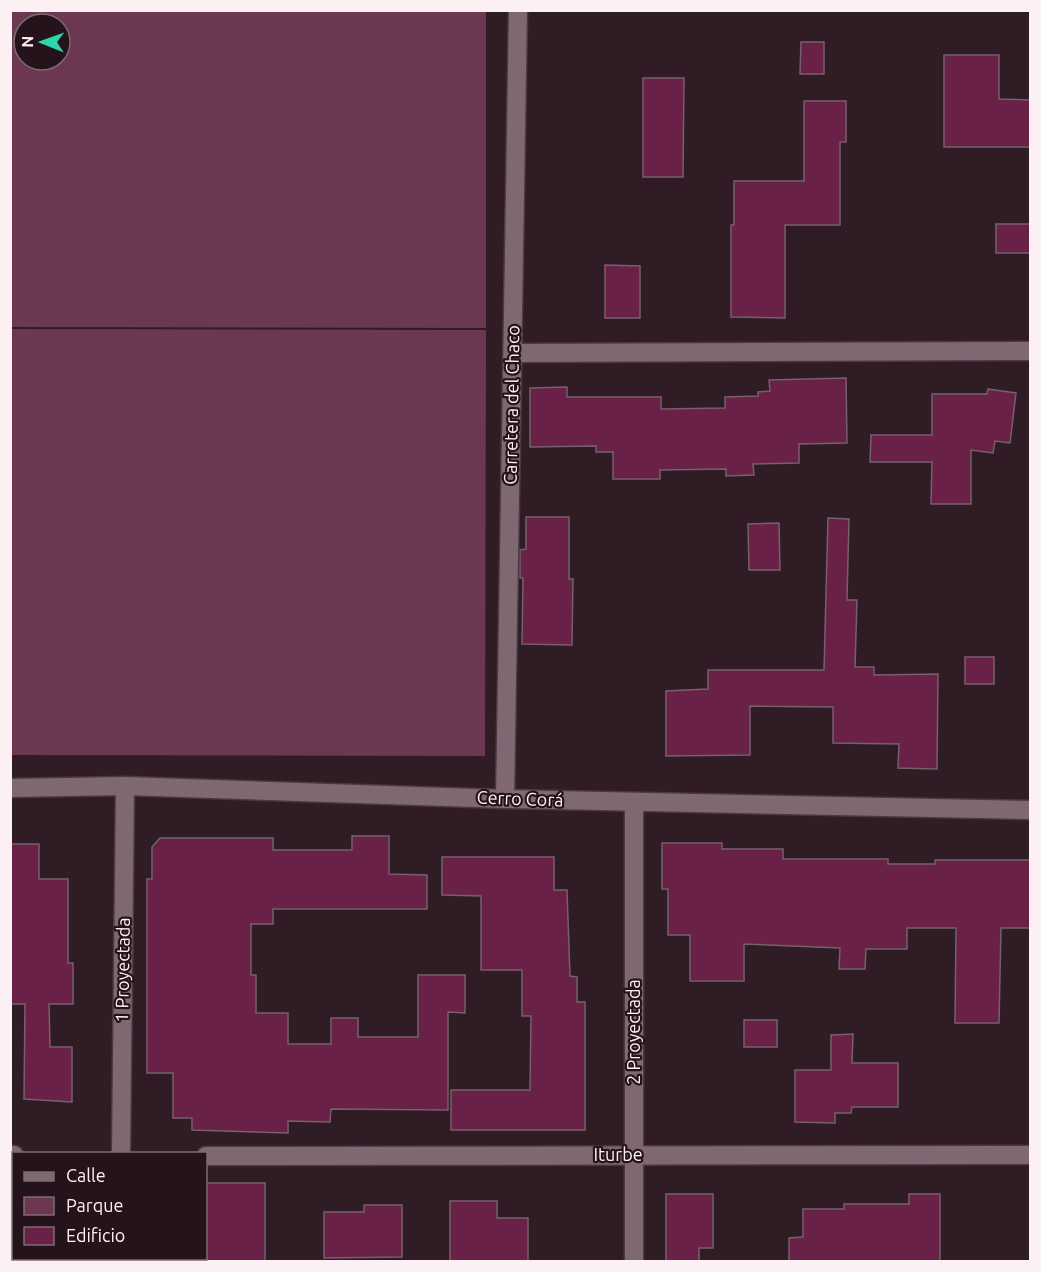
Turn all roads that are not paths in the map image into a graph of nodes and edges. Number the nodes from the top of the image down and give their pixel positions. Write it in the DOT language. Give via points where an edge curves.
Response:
graph roads {
  1 [pos="518,10"];
  2 [pos="1030,351"];
  3 [pos="513,353"];
  4 [pos="125,786"];
  5 [pos="10,788"];
  6 [pos="505,799"];
  7 [pos="634,802"];
  8 [pos="1030,810"];
  9 [pos="121,1152"];
  10 [pos="634,1155"];
  11 [pos="1030,1155"];
  12 [pos="207,1156"];
  13 [pos="634,1262"];
  1 -- 3 [label="street, Carretera del Chaco"];
  2 -- 3 [label="street"];
  3 -- 6 [label="street, Carretera del Chaco"];
  4 -- 5 [label="street, Cerro Corá"];
  4 -- 6 [label="street, Cerro Corá"];
  4 -- 9 [label="street, 1 Proyectada"];
  6 -- 7 [label="street, Cerro Corá"];
  7 -- 8 [label="street, Cerro Corá"];
  7 -- 10 [label="street, 2 Proyectada"];
  10 -- 11 [label="street, Iturbe"];
  10 -- 12 [label="street, Iturbe"];
  10 -- 13 [label="street, 2 Proyectada"];
}
